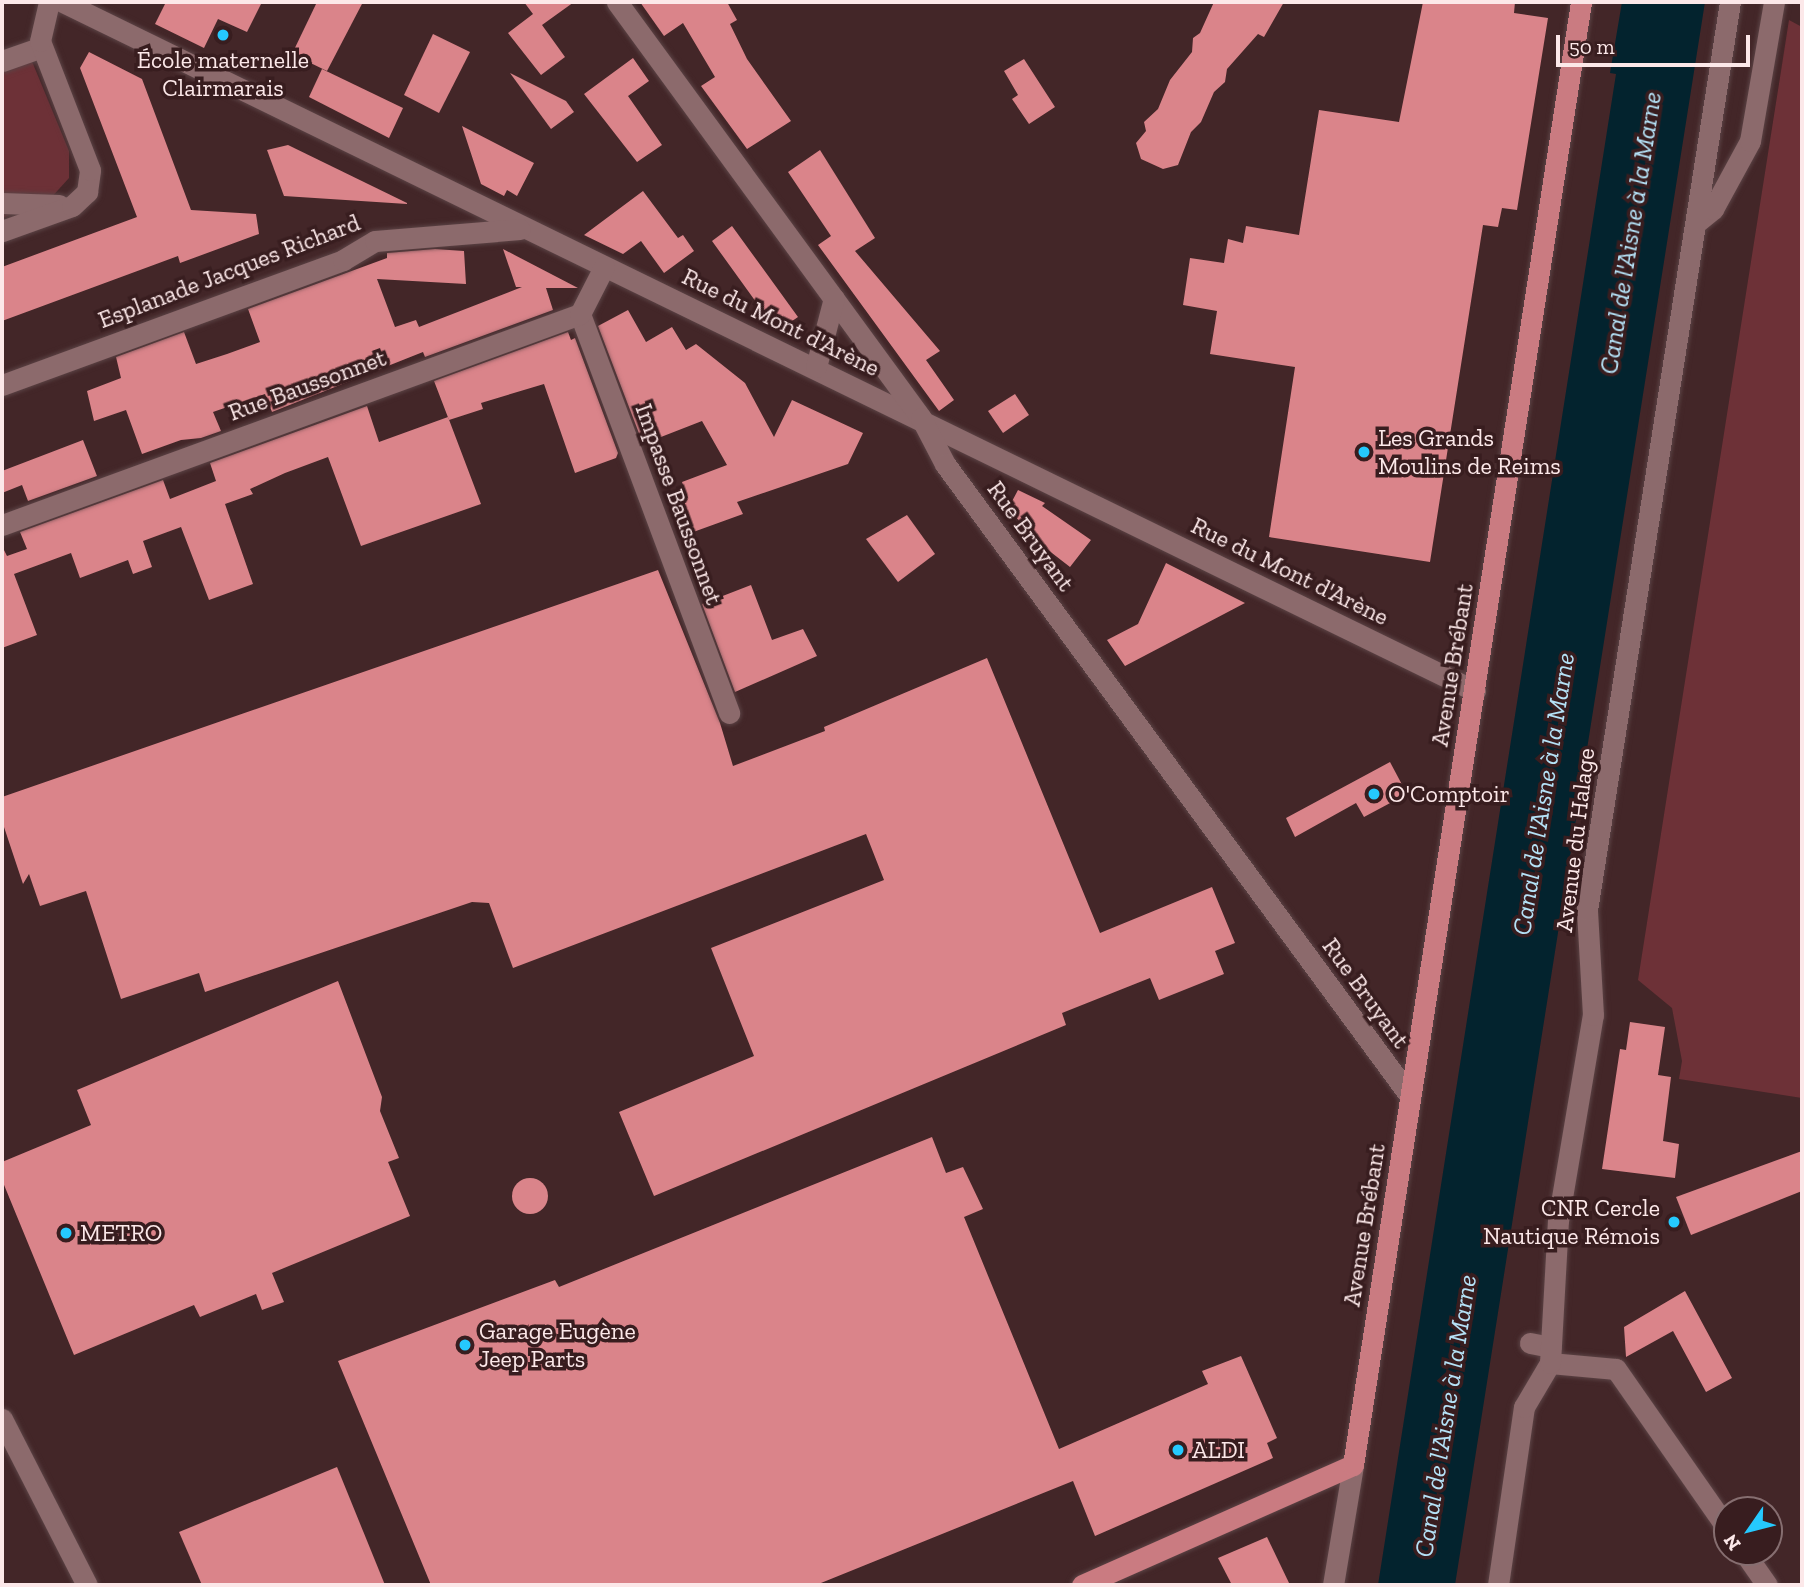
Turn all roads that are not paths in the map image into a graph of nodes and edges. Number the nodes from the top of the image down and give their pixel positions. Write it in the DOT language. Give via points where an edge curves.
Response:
graph roads {
  1 [pos="49,2"];
  2 [pos="63,2"];
  3 [pos="617,2"];
  4 [pos="1581,2"];
  5 [pos="1730,2"];
  6 [pos="1774,2"];
  7 [pos="43,47"];
  8 [pos="2,61"];
  9 [pos="2,203"];
  10 [pos="72,206"];
  11 [pos="1697,222"];
  12 [pos="522,229"];
  13 [pos="2,231"];
  14 [pos="604,267"];
  15 [pos="834,298"];
  16 [pos="580,314"];
  17 [pos="816,367"];
  18 [pos="2,386"];
  19 [pos="921,418"];
  20 [pos="2,524"];
  21 [pos="1475,691"];
  22 [pos="729,713"];
  23 [pos="1410,1096"];
  24 [pos="1530,1343"];
  25 [pos="1550,1355"];
  26 [pos="2,1419"];
  27 [pos="1353,1465"];
  28 [pos="1713,1508"];
  29 [pos="1754,1566"];
  30 [pos="87,1585"];
  31 [pos="1082,1585"];
  32 [pos="1333,1585"];
  33 [pos="1498,1585"];
  34 [pos="1767,1585"];
  1 -- 7 [label="street"];
  2 -- 12 [label="street, Rue du Mont d'Arène"];
  3 -- 15 [label="street, Rue Bruyant"];
  4 -- 21 [label="main road, Avenue Brébant"];
  5 -- 11 [label="street, Avenue du Halage"];
  6 -- 11 [label="street" via="1749,141 1713,209"];
  7 -- 8 [label="street"];
  7 -- 10 [label="street" via="90,170 87,192"];
  9 -- 10 [label="street"];
  10 -- 13 [label="street"];
  11 -- 25 [label="street, Avenue du Halage" via="1587,910 1592,1015 1548,1278"];
  12 -- 14 [label="street, Rue du Mont d'Arène"];
  12 -- 18 [label="street, Esplanade Jacques Richard" via="375,241 343,260"];
  14 -- 16 [label="street"];
  14 -- 17 [label="street, Rue du Mont d'Arène"];
  15 -- 17 [label="street"];
  15 -- 19 [label="street, Rue Bruyant"];
  16 -- 20 [label="street, Rue Baussonnet"];
  16 -- 22 [label="street, Impasse Baussonnet"];
  17 -- 19 [label="street, Rue du Mont d'Arène"];
  19 -- 21 [label="street, Rue du Mont d'Arène"];
  19 -- 23 [label="street, Rue Bruyant" via="945,464"];
  21 -- 23 [label="main road, Avenue Brébant"];
  23 -- 27 [label="main road, Avenue Brébant"];
  24 -- 25 [label="street"];
  25 -- 28 [label="street" via="1616,1369"];
  25 -- 33 [label="street, Avenue du Halage" via="1524,1407"];
  26 -- 30 [label="street"];
  27 -- 31 [label="main road"];
  27 -- 32 [label="street, Avenue Brébant"];
  29 -- 34 [label="street"];
}
